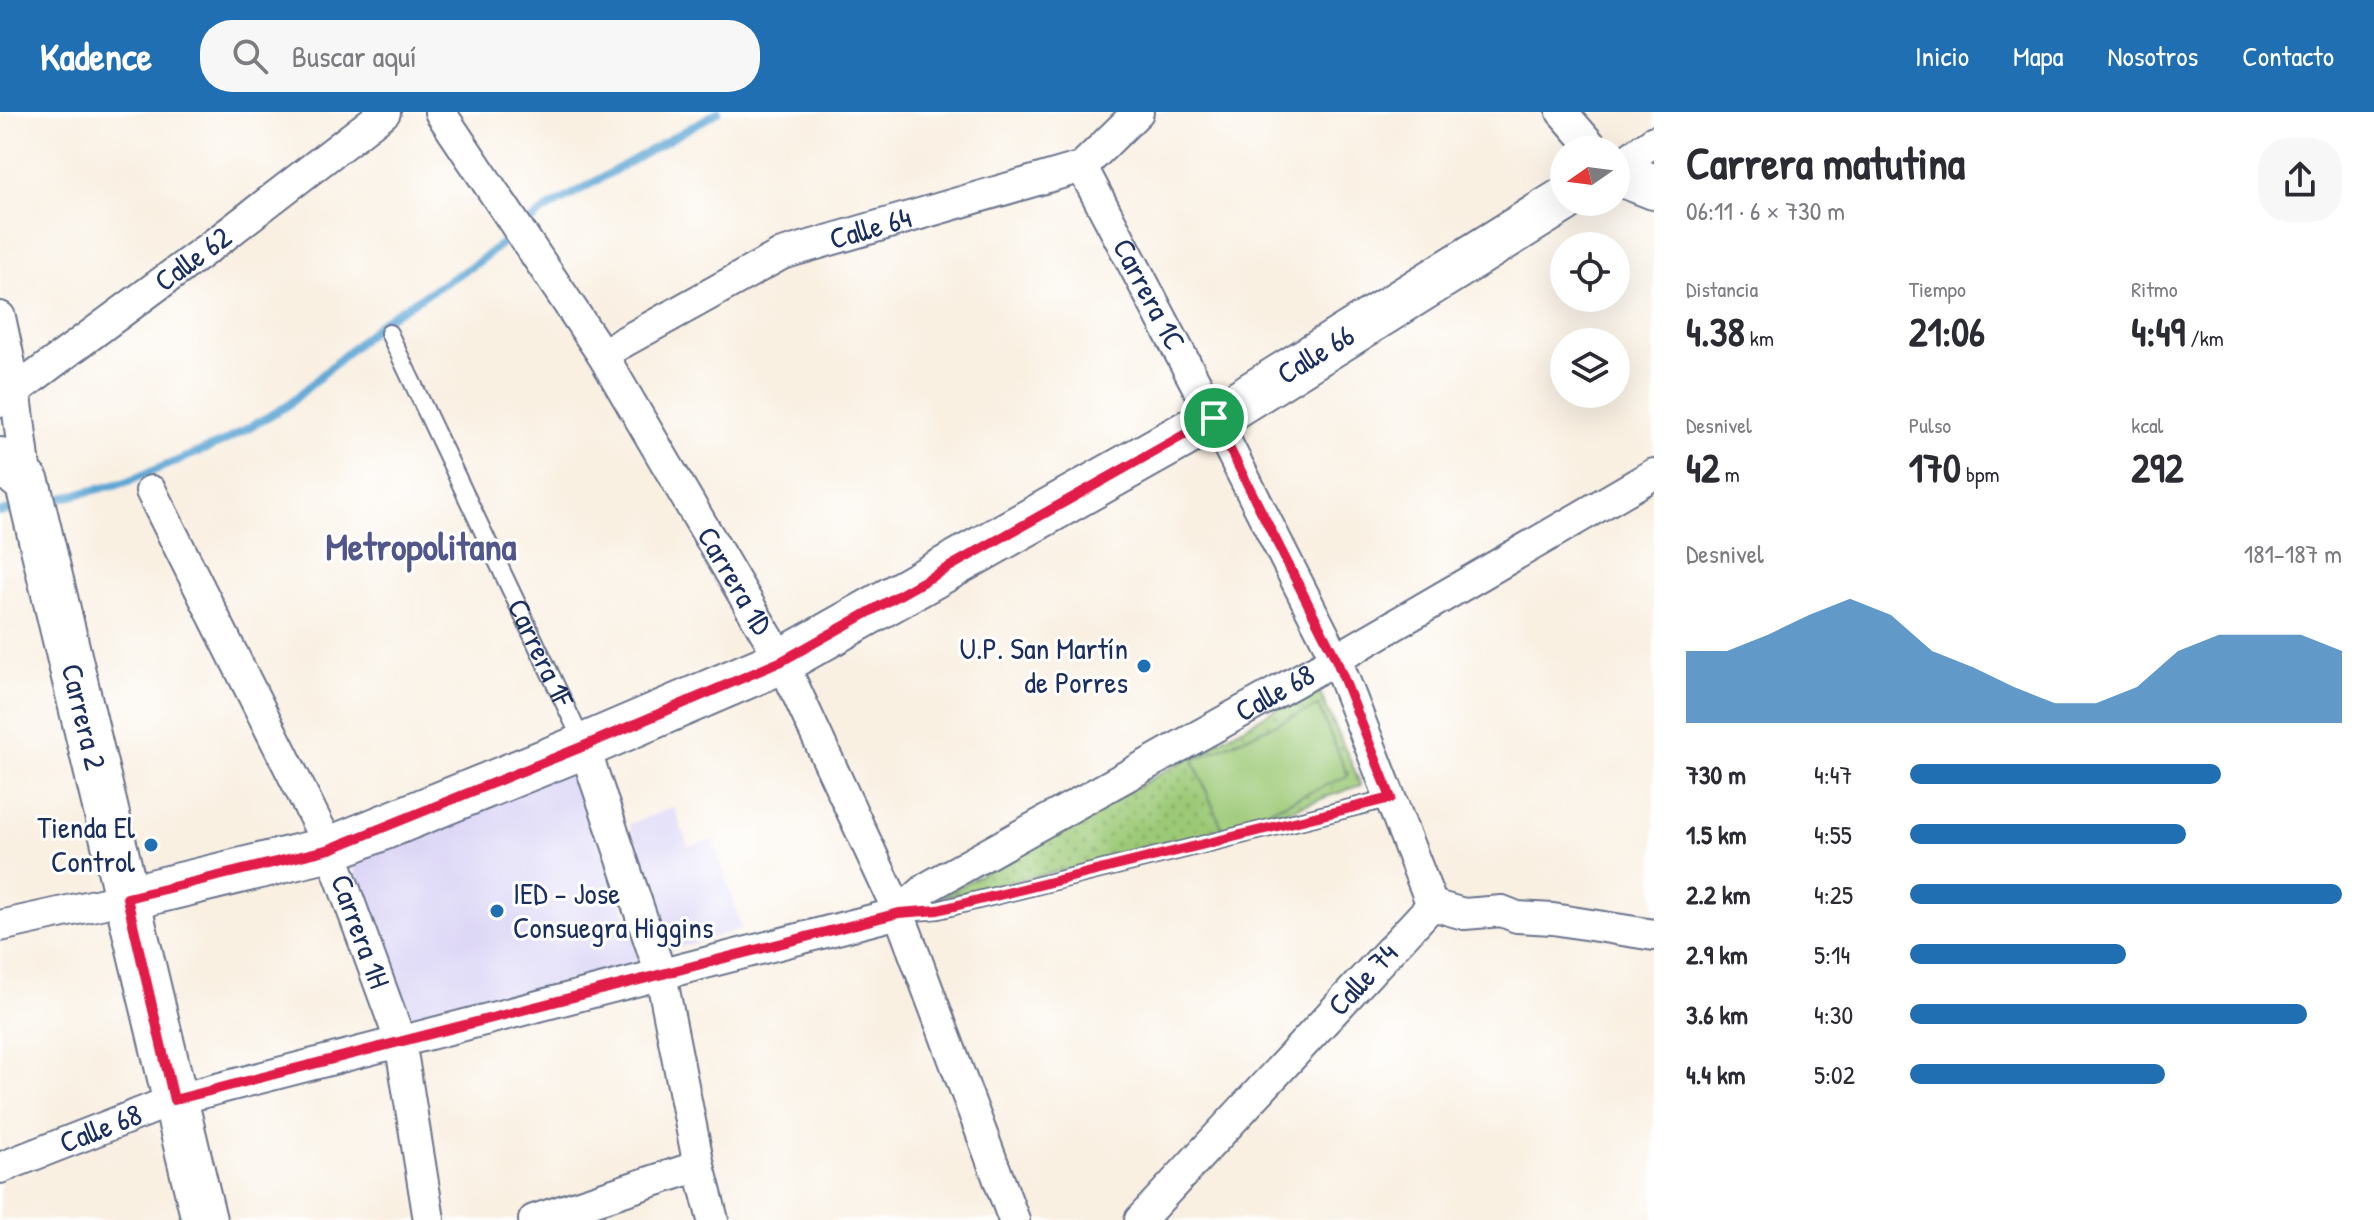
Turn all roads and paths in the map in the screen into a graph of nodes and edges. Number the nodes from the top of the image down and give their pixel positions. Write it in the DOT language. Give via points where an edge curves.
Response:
graph roads {
  1 [pos="385,112"];
  2 [pos="440,112"];
  3 [pos="1138,112"];
  4 [pos="1562,112"];
  5 [pos="1583,136"];
  6 [pos="1654,141"];
  7 [pos="1630,159"];
  8 [pos="1082,167"];
  9 [pos="1630,176"];
  10 [pos="1654,187"];
  11 [pos="1550,209"];
  12 [pos="0,317"];
  13 [pos="389,333"];
  14 [pos="602,354"];
  15 [pos="8,395"];
  16 [pos="1214,418"];
  17 [pos="1654,474"];
  18 [pos="24,489"];
  19 [pos="151,491"];
  20 [pos="1336,659"];
  21 [pos="782,661"];
  22 [pos="584,746"];
  23 [pos="1391,798"];
  24 [pos="330,849"];
  25 [pos="127,898"];
  26 [pos="1432,905"];
  27 [pos="899,913"];
  28 [pos="0,926"];
  29 [pos="1654,935"];
  30 [pos="661,975"];
  31 [pos="400,1040"];
  32 [pos="174,1100"];
  33 [pos="699,1166"];
  34 [pos="0,1168"];
  35 [pos="204,1220"];
  36 [pos="429,1220"];
  37 [pos="534,1220"];
  38 [pos="713,1220"];
  39 [pos="1014,1220"];
  40 [pos="1140,1220"];
  1 -- 15 [label="street, Calle 62"];
  2 -- 14 [label="street, Carrera 1D"];
  3 -- 8 [label="street, Calle 64"];
  4 -- 5 [label="street"];
  6 -- 7 [label="street"];
  8 -- 14 [label="street, Calle 64" via="782,254"];
  8 -- 16 [label="street, Carrera 1C"];
  9 -- 10 [label="street"];
  11 -- 16 [label="street, Calle 66"];
  12 -- 15 [label="street, Carrera 2"];
  13 -- 22 [label="lane, Carrera 1F"];
  14 -- 21 [label="street, Carrera 1D"];
  15 -- 18 [label="street, Carrera 2"];
  16 -- 20 [label="street, Carrera 1C"];
  16 -- 21 [label="street, Calle 66"];
  17 -- 20 [label="street, Calle 68"];
  18 -- 25 [label="street, Carrera 2"];
  19 -- 24 [label="street, Carrera 1H"];
  20 -- 23 [label="street, Carrera 1C"];
  20 -- 27 [label="street, Calle 68" via="928,887"];
  21 -- 22 [label="street, Calle 66"];
  21 -- 27 [label="street, Carrera 1D"];
  22 -- 24 [label="street, Calle 66"];
  22 -- 30 [label="street, Carrera 1F"];
  23 -- 26 [label="street, Carrera 1C"];
  23 -- 27 [label="lane, Calle 68" via="938,910"];
  24 -- 25 [label="street, Calle 66"];
  24 -- 31 [label="street, Carrera 1H"];
  25 -- 28 [label="street, Calle 66"];
  25 -- 32 [label="street, Carrera 2"];
  26 -- 29 [label="street" via="1464,914 1502,911"];
  26 -- 40 [label="street, Calle 74"];
  27 -- 30 [label="street, Calle 68"];
  27 -- 39 [label="street, Carrera 1D"];
  30 -- 31 [label="street, Calle 68"];
  30 -- 33 [label="street, Carrera 1F"];
  31 -- 32 [label="street, Calle 68"];
  31 -- 36 [label="street, Carrera 1H"];
  32 -- 34 [label="street, Calle 68"];
  32 -- 35 [label="street, Carrera 2"];
  33 -- 37 [label="street"];
  33 -- 38 [label="street, Carrera 1F"];
}
